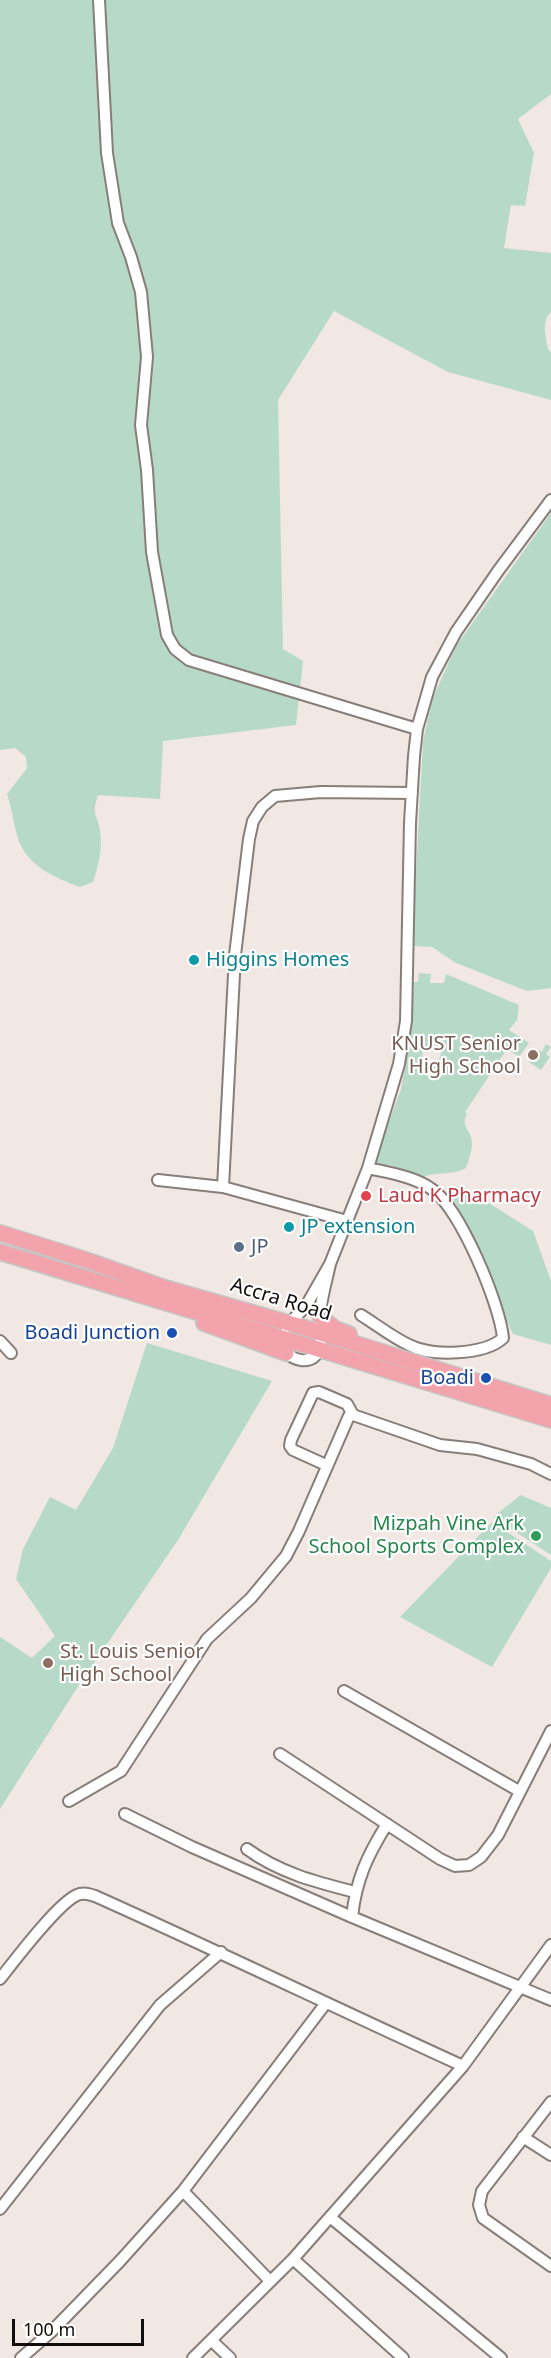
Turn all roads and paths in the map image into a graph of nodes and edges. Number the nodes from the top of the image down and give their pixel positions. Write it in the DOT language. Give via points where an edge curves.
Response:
graph roads {
  1 [pos="99,0"];
  2 [pos="551,500"];
  3 [pos="417,729"];
  4 [pos="412,793"];
  5 [pos="368,1168"];
  6 [pos="158,1180"];
  7 [pos="223,1187"];
  8 [pos="347,1221"];
  9 [pos="0,1233"];
  10 [pos="0,1252"];
  11 [pos="330,1264"];
  12 [pos="156,1300"];
  13 [pos="361,1315"];
  14 [pos="321,1316"];
  15 [pos="287,1323"];
  16 [pos="282,1338"];
  17 [pos="0,1341"];
  18 [pos="320,1341"];
  19 [pos="11,1353"];
  20 [pos="286,1353"];
  21 [pos="417,1364"];
  22 [pos="551,1404"];
  23 [pos="353,1415"];
  24 [pos="551,1420"];
  25 [pos="326,1465"];
  26 [pos="551,1474"];
  27 [pos="344,1691"];
  28 [pos="551,1731"];
  29 [pos="280,1754"];
  30 [pos="519,1791"];
  31 [pos="69,1801"];
  32 [pos="125,1814"];
  33 [pos="387,1824"];
  34 [pos="247,1849"];
  35 [pos="354,1892"];
  36 [pos="352,1917"];
  37 [pos="551,1945"];
  38 [pos="221,1952"];
  39 [pos="0,1979"];
  40 [pos="522,1987"];
  41 [pos="551,2000"];
  42 [pos="326,2003"];
  43 [pos="463,2066"];
  44 [pos="551,2102"];
  45 [pos="523,2137"];
  46 [pos="551,2155"];
  47 [pos="183,2191"];
  48 [pos="0,2210"];
  49 [pos="330,2217"];
  50 [pos="293,2259"];
  51 [pos="551,2266"];
  52 [pos="270,2281"];
  53 [pos="212,2341"];
  54 [pos="21,2358"];
  55 [pos="194,2358"];
  56 [pos="230,2358"];
  57 [pos="403,2358"];
  58 [pos="501,2358"];
  1 -- 3 [label="street" via="107,153 118,223 141,292 147,357 141,424 152,552 167,635 175,649 189,660"];
  2 -- 3 [label="street" via="456,632 432,677"];
  3 -- 4 [label="street"];
  4 -- 5 [label="street" via="406,1021 399,1064"];
  4 -- 7 [label="street" via="275,796 253,820 235,955"];
  5 -- 8 [label="street"];
  5 -- 13 [label="street" via="413,1179 442,1197 471,1247 503,1338 475,1351 430,1351 410,1347"];
  6 -- 7 [label="street"];
  7 -- 8 [label="street"];
  8 -- 11 [label="street"];
  9 -- 15 [label="highway, Accra Road" via="165,1288"];
  10 -- 12 [label="highway, Accra Road"];
  11 -- 14 [label="street"];
  11 -- 15 [label="street" via="306,1306"];
  12 -- 16 [label="highway, Accra Road"];
  12 -- 20 [label="highway" via="209,1326"];
  14 -- 18 [label="street"];
  14 -- 21 [label="highway" via="334,1329 402,1353"];
  15 -- 16 [label="street"];
  15 -- 18 [label="highway, Accra Road"];
  16 -- 18 [label="highway, Accra Road"];
  16 -- 20 [label="street"];
  17 -- 19 [label="street"];
  18 -- 20 [label="street" via="311,1358 294,1358"];
  18 -- 21 [label="highway, Accra Road"];
  18 -- 24 [label="highway, Accra Road"];
  21 -- 22 [label="highway, Accra Road"];
  23 -- 25 [label="street" via="349,1416"];
  23 -- 25 [label="street" via="347,1404 313,1393 290,1446"];
  23 -- 26 [label="street" via="440,1445 477,1449 531,1464"];
  25 -- 31 [label="street" via="299,1531 273,1574 207,1639 121,1771"];
  27 -- 30 [label="street"];
  28 -- 30 [label="street"];
  29 -- 33 [label="street"];
  30 -- 33 [label="street" via="498,1835 470,1865 455,1866 440,1859"];
  32 -- 36 [label="street"];
  33 -- 35 [label="street" via="366,1858"];
  34 -- 35 [label="street" via="284,1871"];
  35 -- 36 [label="street"];
  36 -- 40 [label="street"];
  37 -- 40 [label="street"];
  38 -- 39 [label="street" via="85,1893 67,1903"];
  38 -- 42 [label="street"];
  38 -- 48 [label="street" via="160,2005"];
  40 -- 41 [label="street"];
  40 -- 43 [label="street"];
  42 -- 43 [label="street"];
  42 -- 47 [label="street"];
  43 -- 49 [label="street"];
  44 -- 45 [label="street"];
  45 -- 46 [label="street"];
  45 -- 51 [label="street" via="482,2191 479,2205 483,2218"];
  47 -- 52 [label="street"];
  47 -- 54 [label="street" via="120,2261"];
  49 -- 50 [label="street"];
  49 -- 58 [label="street"];
  50 -- 52 [label="street"];
  50 -- 57 [label="street"];
  52 -- 53 [label="street"];
  53 -- 55 [label="street"];
  53 -- 56 [label="street"];
}
